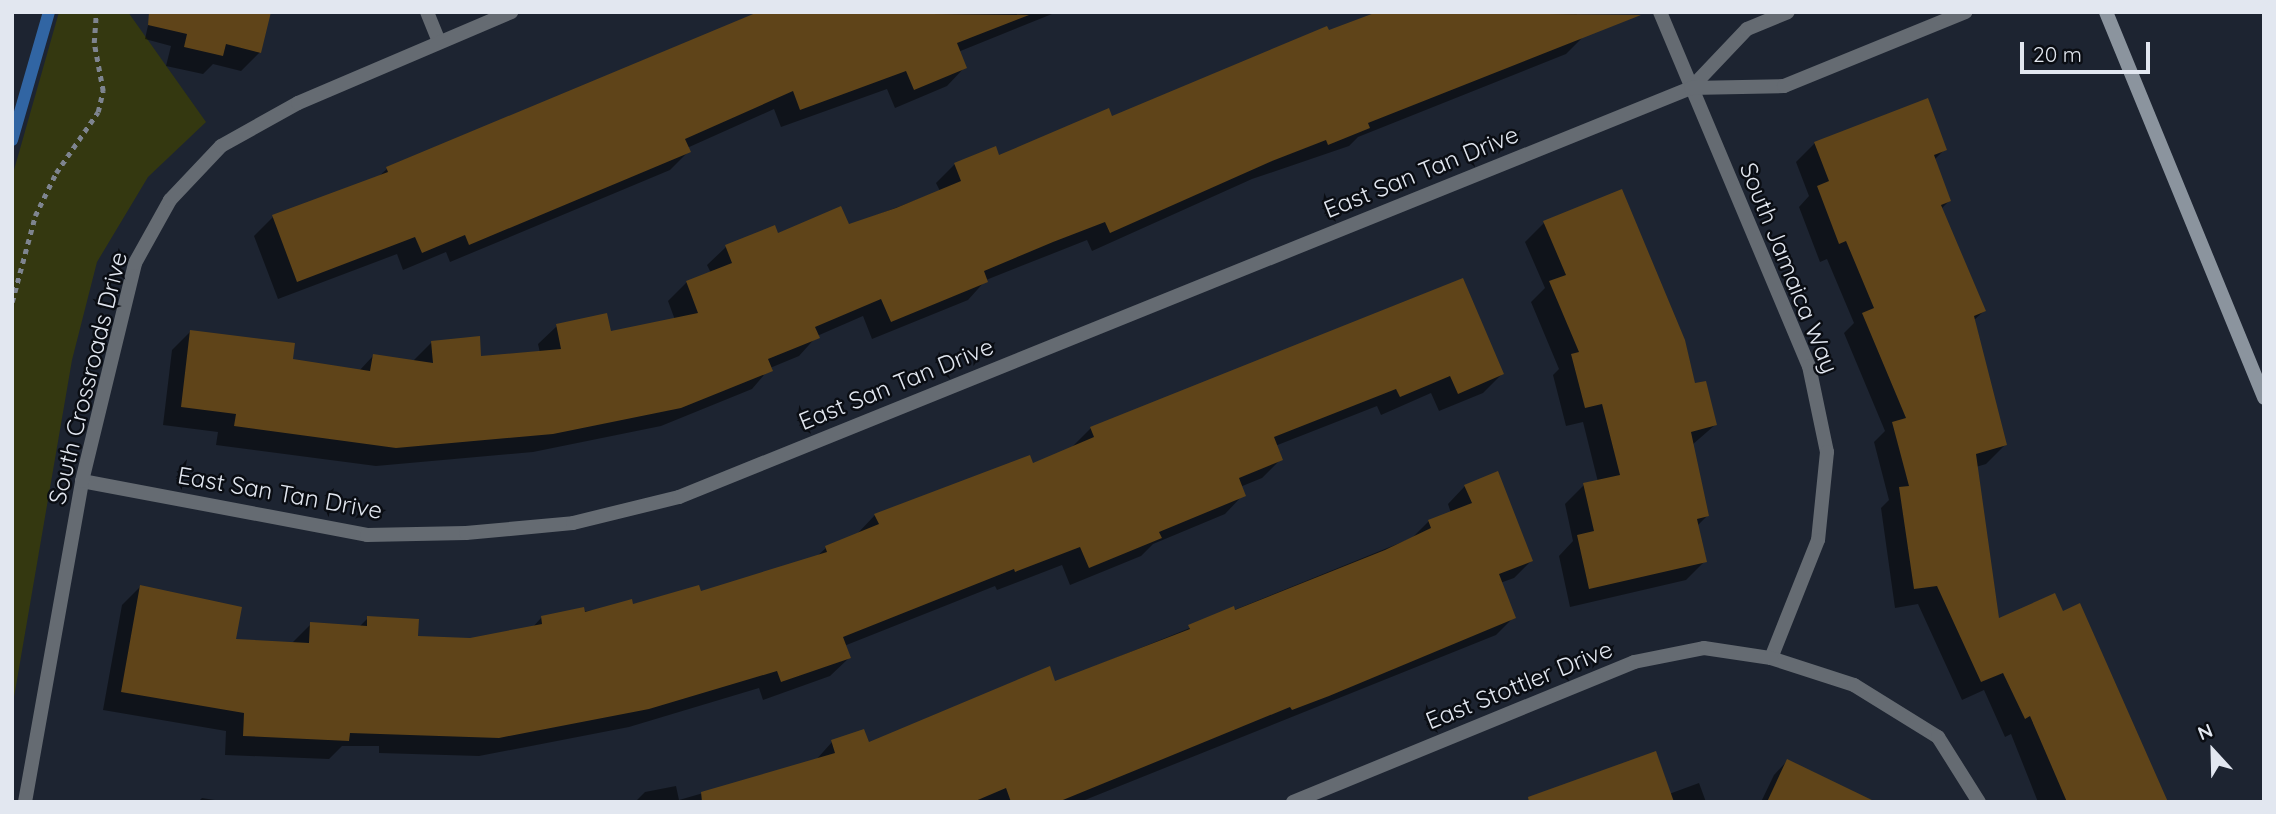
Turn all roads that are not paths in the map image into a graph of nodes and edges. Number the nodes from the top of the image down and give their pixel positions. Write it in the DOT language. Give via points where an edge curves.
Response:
graph roads {
  1 [pos="427,12"];
  2 [pos="511,12"];
  3 [pos="1660,12"];
  4 [pos="1788,12"];
  5 [pos="1965,12"];
  6 [pos="2106,12"];
  7 [pos="439,41"];
  8 [pos="1691,88"];
  9 [pos="2264,398"];
  10 [pos="82,481"];
  11 [pos="1771,658"];
  12 [pos="25,802"];
  13 [pos="1293,802"];
  14 [pos="1979,802"];
  1 -- 7 [label="street"];
  2 -- 7 [label="street, South Crossroads Drive"];
  3 -- 8 [label="street, South Jamaica Way"];
  4 -- 8 [label="street, East San Tan Drive" via="1747,29"];
  5 -- 8 [label="street, East San Tan Drive" via="1784,86"];
  6 -- 9 [label="main road"];
  7 -- 10 [label="street, South Crossroads Drive" via="298,103 220,146 170,200 135,263"];
  8 -- 10 [label="street, East San Tan Drive" via="679,496 573,523 466,533 367,535"];
  8 -- 11 [label="street, South Jamaica Way" via="1809,366 1827,453 1818,540"];
  10 -- 12 [label="street, South Crossroads Drive"];
  11 -- 13 [label="street, East Stottler Drive" via="1704,648 1634,662"];
  11 -- 14 [label="street" via="1854,685 1938,737"];
}
